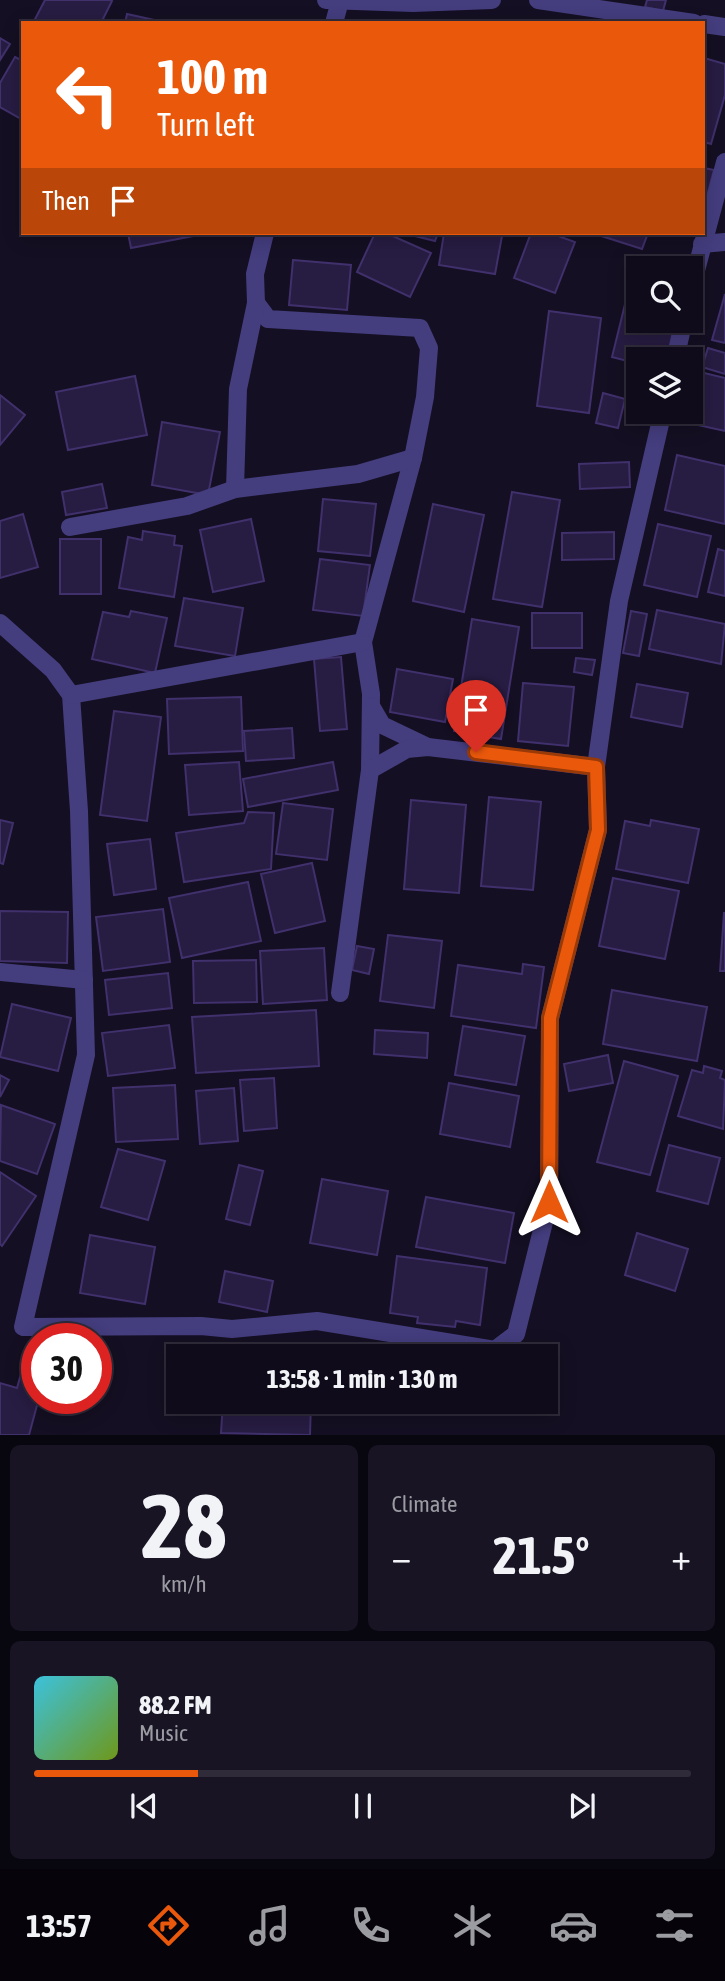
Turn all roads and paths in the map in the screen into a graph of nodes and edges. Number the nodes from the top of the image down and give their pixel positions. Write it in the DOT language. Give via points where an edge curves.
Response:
graph roads {
  1 [pos="326,0"];
  2 [pos="492,0"];
  3 [pos="538,0"];
  4 [pos="340,1"];
  5 [pos="335,21"];
  6 [pos="680,21"];
  7 [pos="705,24"];
  8 [pos="725,27"];
  9 [pos="725,162"];
  10 [pos="705,233"];
  11 [pos="265,235"];
  12 [pos="705,235"];
  13 [pos="725,242"];
  14 [pos="702,244"];
  15 [pos="699,256"];
  16 [pos="256,303"];
  17 [pos="660,424"];
  18 [pos="413,458"];
  19 [pos="236,489"];
  20 [pos="70,527"];
  21 [pos="0,623"];
  22 [pos="363,642"];
  23 [pos="71,695"];
  24 [pos="370,704"];
  25 [pos="428,747"];
  26 [pos="596,767"];
  27 [pos="370,770"];
  28 [pos="0,972"];
  29 [pos="84,980"];
  30 [pos="340,993"];
  1 -- 4 [label="street"];
  2 -- 4 [label="street"];
  3 -- 6 [label="street"];
  4 -- 5 [label="street"];
  7 -- 8 [label="street"];
  9 -- 10 [label="street"];
  11 -- 16 [label="street" via="255,274"];
  12 -- 14 [label="street"];
  13 -- 14 [label="street"];
  14 -- 15 [label="street"];
  16 -- 18 [label="street" via="268,319 420,328 429,348"];
  16 -- 19 [label="street" via="238,389"];
  17 -- 26 [label="street" via="619,601"];
  18 -- 19 [label="street" via="358,474"];
  18 -- 22 [label="street"];
  19 -- 20 [label="street" via="187,506"];
  21 -- 23 [label="street" via="52,670"];
  22 -- 23 [label="street"];
  22 -- 24 [label="street"];
  23 -- 29 [label="street"];
  24 -- 25 [label="street" via="382,725"];
  24 -- 27 [label="street"];
  25 -- 26 [label="street"];
  25 -- 27 [label="street" via="407,749"];
  26 -- 29 [label="street" via="598,830 550,1018 549,1202 516,1334 495,1350 317,1321 232,1329 23,1327 86,1055"];
  27 -- 30 [label="street"];
  28 -- 29 [label="street"];
}
